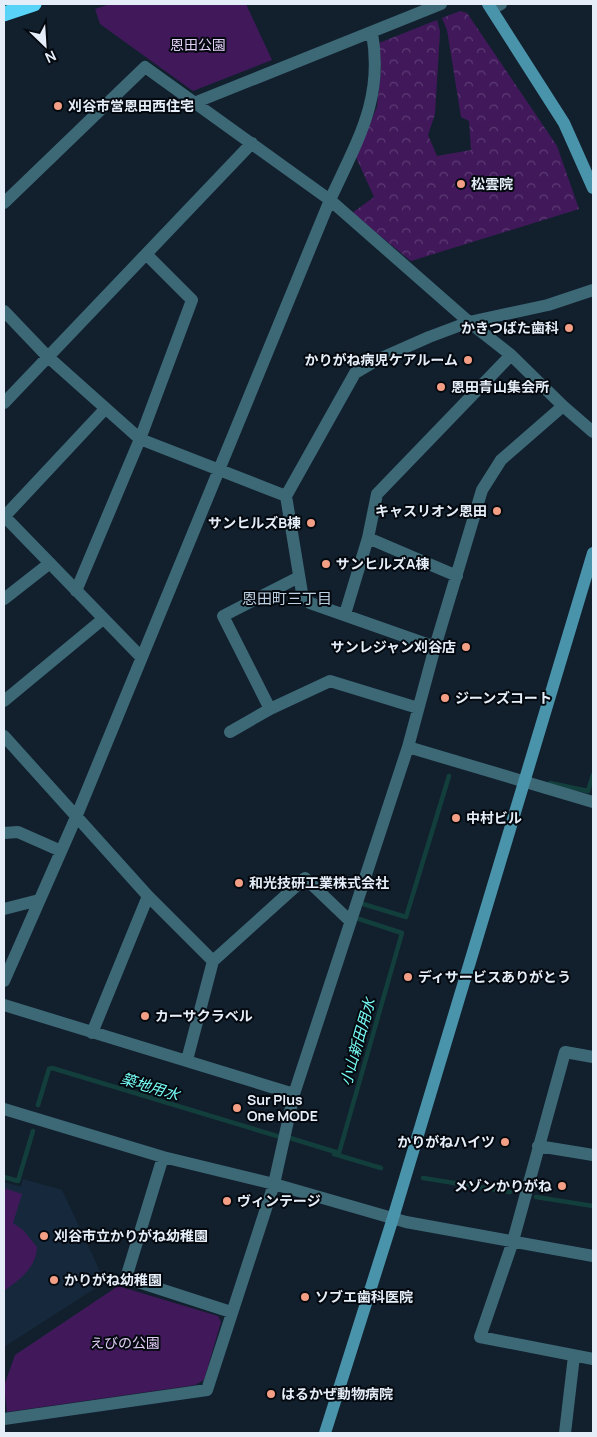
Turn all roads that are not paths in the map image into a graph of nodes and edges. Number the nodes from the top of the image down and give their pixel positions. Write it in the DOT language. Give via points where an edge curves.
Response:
graph roads {
  1 [pos="34,4"];
  2 [pos="441,4"];
  3 [pos="494,5"];
  4 [pos="4,14"];
  5 [pos="372,33"];
  6 [pos="194,103"];
  7 [pos="252,144"];
  8 [pos="593,188"];
  9 [pos="7,193"];
  10 [pos="330,200"];
  11 [pos="146,254"];
  12 [pos="593,290"];
  13 [pos="4,311"];
  14 [pos="469,322"];
  15 [pos="510,355"];
  16 [pos="47,356"];
  17 [pos="4,403"];
  18 [pos="563,406"];
  19 [pos="105,409"];
  20 [pos="593,432"];
  21 [pos="140,439"];
  22 [pos="219,469"];
  23 [pos="286,496"];
  24 [pos="4,516"];
  25 [pos="368,538"];
  26 [pos="593,553"];
  27 [pos="50,564"];
  28 [pos="457,576"];
  29 [pos="299,577"];
  30 [pos="76,591"];
  31 [pos="4,599"];
  32 [pos="345,614"];
  33 [pos="103,619"];
  34 [pos="435,647"];
  35 [pos="142,657"];
  36 [pos="4,701"];
  37 [pos="418,708"];
  38 [pos="270,709"];
  39 [pos="230,732"];
  40 [pos="4,736"];
  41 [pos="408,747"];
  42 [pos="524,781"];
  43 [pos="593,802"];
  44 [pos="77,815"];
  45 [pos="4,833"];
  46 [pos="61,850"];
  47 [pos="148,896"];
  48 [pos="39,900"];
  49 [pos="4,909"];
  50 [pos="350,921"];
  51 [pos="213,961"];
  52 [pos="4,981"];
  53 [pos="4,1005"];
  54 [pos="92,1033"];
  55 [pos="593,1057"];
  56 [pos="186,1060"];
  57 [pos="294,1094"];
  58 [pos="4,1109"];
  59 [pos="538,1146"];
  60 [pos="593,1155"];
  61 [pos="163,1157"];
  62 [pos="274,1184"];
  63 [pos="394,1218"];
  64 [pos="513,1241"];
  65 [pos="593,1256"];
  66 [pos="231,1312"];
  67 [pos="574,1356"];
  68 [pos="593,1359"];
  69 [pos="4,1419"];
  70 [pos="326,1433"];
  71 [pos="565,1433"];
  1 -- 4 [label="highway"];
  2 -- 5 [label="street"];
  3 -- 8 [label="street" via="564,123"];
  5 -- 6 [label="street"];
  5 -- 10 [label="street" via="376,56 371,106"];
  6 -- 7 [label="street"];
  6 -- 9 [label="street" via="145,67"];
  7 -- 10 [label="street"];
  7 -- 11 [label="street"];
  10 -- 14 [label="street"];
  10 -- 22 [label="street"];
  11 -- 16 [label="street"];
  11 -- 21 [label="street" via="192,300"];
  12 -- 14 [label="street" via="548,305"];
  13 -- 16 [label="street"];
  14 -- 15 [label="street"];
  14 -- 23 [label="street" via="377,360 356,374"];
  15 -- 18 [label="street"];
  15 -- 25 [label="street" via="377,494"];
  16 -- 17 [label="street"];
  16 -- 19 [label="street"];
  18 -- 20 [label="street"];
  18 -- 28 [label="street" via="501,460 490,475 482,490"];
  19 -- 21 [label="street"];
  19 -- 24 [label="street"];
  21 -- 22 [label="street"];
  21 -- 30 [label="street"];
  22 -- 23 [label="street"];
  22 -- 35 [label="street"];
  23 -- 29 [label="street"];
  24 -- 27 [label="street"];
  25 -- 28 [label="street"];
  25 -- 32 [label="street"];
  26 -- 42 [label="street"];
  27 -- 30 [label="street"];
  27 -- 31 [label="street"];
  28 -- 34 [label="street"];
  29 -- 32 [label="street" via="302,593 310,603"];
  29 -- 38 [label="street" via="223,616"];
  30 -- 33 [label="street"];
  32 -- 34 [label="street"];
  33 -- 35 [label="street"];
  33 -- 36 [label="street"];
  34 -- 37 [label="street"];
  35 -- 44 [label="street"];
  37 -- 38 [label="street" via="330,681"];
  37 -- 41 [label="street"];
  38 -- 39 [label="street"];
  40 -- 44 [label="street"];
  41 -- 42 [label="street"];
  41 -- 50 [label="street"];
  42 -- 43 [label="street"];
  42 -- 63 [label="street"];
  44 -- 46 [label="street"];
  44 -- 47 [label="street"];
  45 -- 46 [label="street" via="18,832"];
  46 -- 48 [label="street"];
  47 -- 51 [label="street"];
  47 -- 54 [label="street"];
  48 -- 49 [label="street"];
  48 -- 52 [label="street"];
  50 -- 51 [label="street" via="305,878"];
  50 -- 57 [label="street"];
  51 -- 56 [label="street"];
  53 -- 54 [label="street"];
  54 -- 56 [label="street"];
  55 -- 59 [label="street" via="565,1052"];
  56 -- 57 [label="street"];
  57 -- 62 [label="street"];
  58 -- 61 [label="street"];
  59 -- 60 [label="street"];
  59 -- 64 [label="street"];
  61 -- 62 [label="street"];
  61 -- 66 [label="street" via="126,1278"];
  62 -- 63 [label="street"];
  62 -- 66 [label="street"];
  63 -- 64 [label="street"];
  63 -- 70 [label="street"];
  64 -- 65 [label="street"];
  64 -- 67 [label="street" via="480,1336"];
  66 -- 69 [label="street" via="208,1390"];
  67 -- 68 [label="street"];
  67 -- 71 [label="street"];
}
